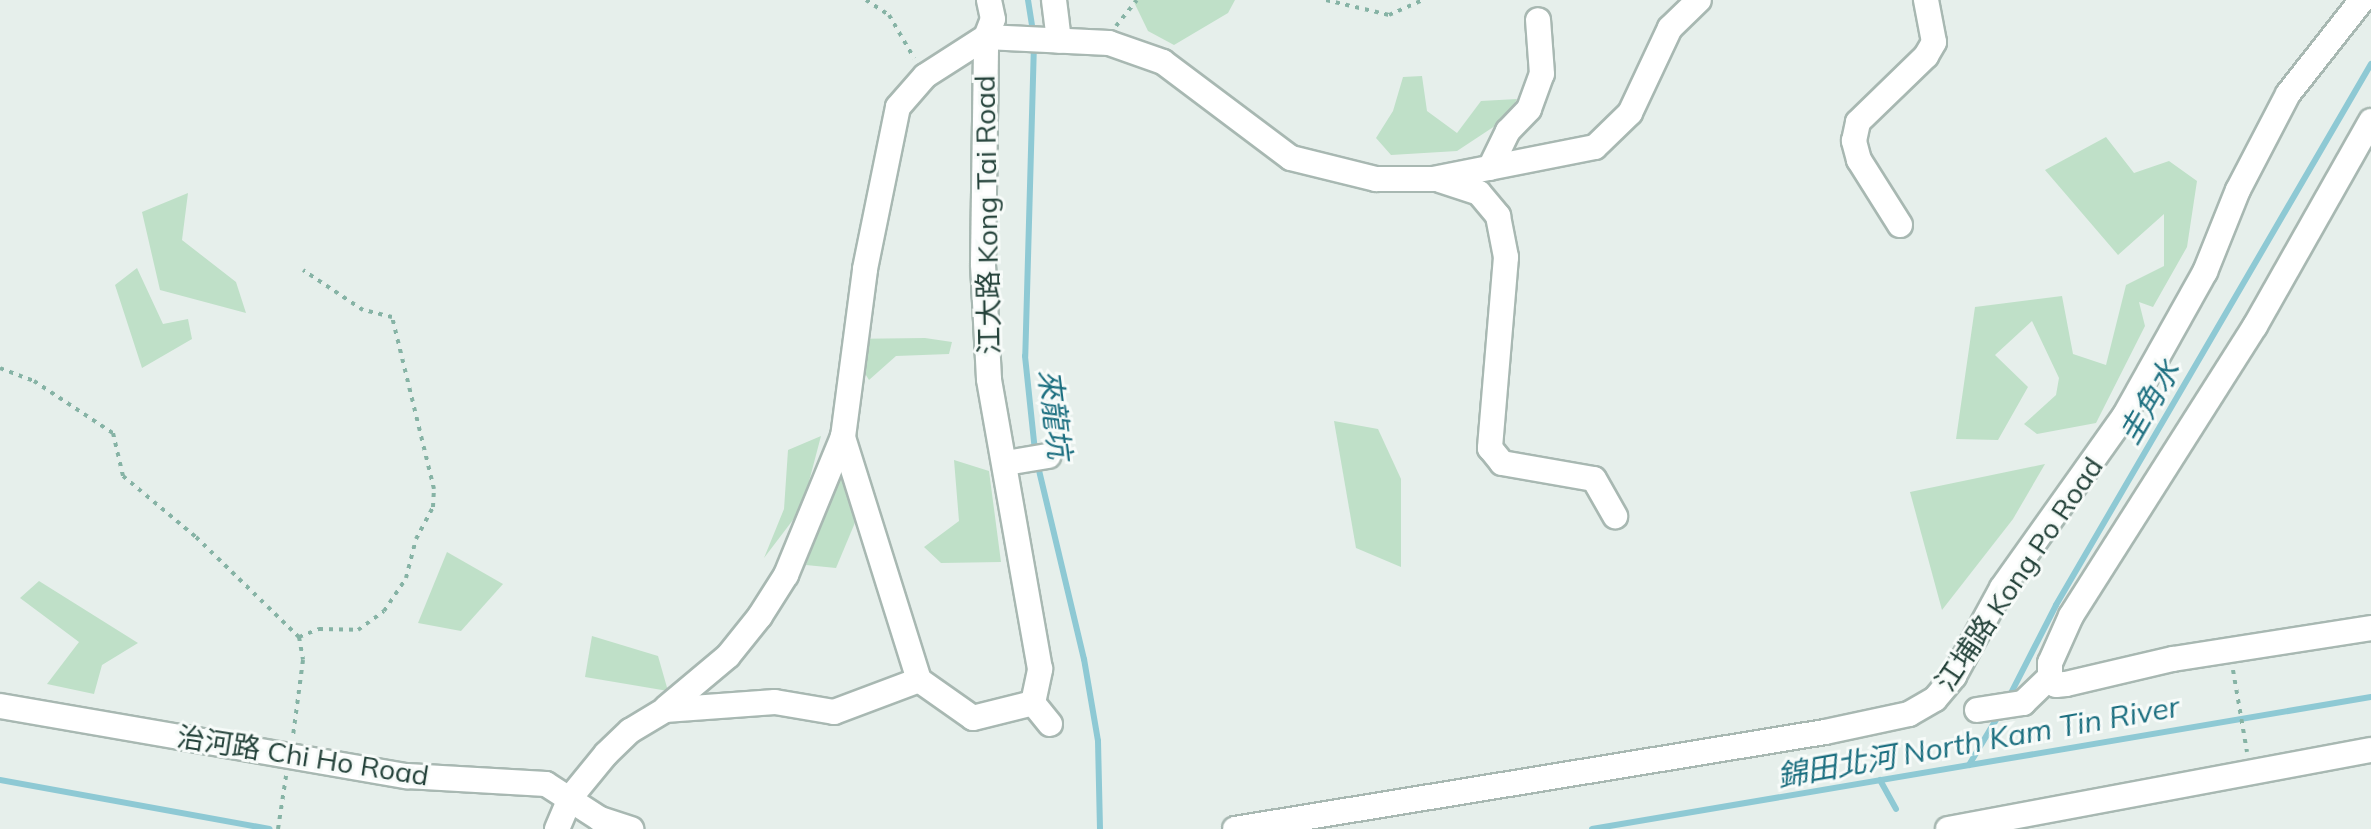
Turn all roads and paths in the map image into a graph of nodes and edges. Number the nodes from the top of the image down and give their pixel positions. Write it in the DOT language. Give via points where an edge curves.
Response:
graph roads {
  1 [pos="866,0"];
  2 [pos="989,0"];
  3 [pos="1054,0"];
  4 [pos="1137,0"];
  5 [pos="1326,0"];
  6 [pos="1422,0"];
  7 [pos="1926,0"];
  8 [pos="2362,0"];
  9 [pos="1686,5"];
  10 [pos="1538,20"];
  11 [pos="996,37"];
  12 [pos="1053,40"];
  13 [pos="1109,43"];
  14 [pos="925,76"];
  15 [pos="2371,121"];
  16 [pos="1490,168"];
  17 [pos="1433,179"];
  18 [pos="1900,225"];
  19 [pos="303,270"];
  20 [pos="0,368"];
  21 [pos="843,437"];
  22 [pos="1048,456"];
  23 [pos="1006,463"];
  24 [pos="1615,516"];
  25 [pos="2371,628"];
  26 [pos="299,637"];
  27 [pos="2233,670"];
  28 [pos="919,680"];
  29 [pos="2058,680"];
  30 [pos="1033,703"];
  31 [pos="0,706"];
  32 [pos="665,710"];
  33 [pos="1977,710"];
  34 [pos="1050,724"];
  35 [pos="2371,750"];
  36 [pos="290,755"];
  37 [pos="2248,762"];
  38 [pos="570,798"];
  39 [pos="282,801"];
  40 [pos="557,828"];
  41 [pos="278,829"];
  42 [pos="631,829"];
  43 [pos="1235,829"];
  44 [pos="1948,829"];
  1 -- 14 [label="path" via="889,15"];
  2 -- 11 [label="street"];
  3 -- 12 [label="street"];
  4 -- 13 [label="path" via="1122,14"];
  5 -- 6 [label="path" via="1389,15"];
  7 -- 18 [label="street" via="1934,42 1858,122 1854,141 1859,160"];
  8 -- 43 [label="street, 江埔路 Kong Po Road" via="2288,94 2238,190 2205,272 2125,415 2002,588 1954,676 1935,699 1909,714 1825,732"];
  9 -- 16 [label="street, 江大路 Kong Tai Road" via="1630,113 1612,136 1572,155"];
  10 -- 16 [label="street" via="1542,74 1529,109 1508,131"];
  11 -- 12 [label="street, 江大路 Kong Tai Road"];
  11 -- 14 [label="street"];
  11 -- 23 [label="street, 江大路 Kong Tai Road" via="984,290 989,379"];
  12 -- 13 [label="street, 江大路 Kong Tai Road"];
  13 -- 17 [label="street, 江大路 Kong Tai Road" via="1163,62 1291,158 1376,179"];
  14 -- 21 [label="street" via="898,107 865,269"];
  15 -- 29 [label="street" via="2255,326 2071,616 2050,663"];
  16 -- 17 [label="street, 江大路 Kong Tai Road"];
  17 -- 24 [label="street" via="1479,193 1498,216 1506,293 1490,448 1502,463 1594,479"];
  19 -- 26 [label="path" via="363,310 392,317 434,489 433,507 416,539 406,578 384,611 358,630 319,629"];
  20 -- 26 [label="path" via="34,381 113,433 123,476 196,537"];
  21 -- 28 [label="street"];
  21 -- 32 [label="street" via="786,575 760,616 728,656"];
  22 -- 23 [label="street"];
  23 -- 30 [label="street, 江大路 Kong Tai Road" via="1040,669"];
  25 -- 29 [label="street"];
  26 -- 36 [label="path" via="303,660"];
  27 -- 37 [label="path"];
  28 -- 30 [label="street" via="973,718"];
  28 -- 32 [label="street" via="834,712 775,702"];
  29 -- 33 [label="street" via="2023,703"];
  30 -- 34 [label="street"];
  31 -- 36 [label="street, 治河路 Chi Ho Road"];
  32 -- 38 [label="street" via="630,731"];
  35 -- 44 [label="street"];
  36 -- 38 [label="street, 治河路 Chi Ho Road" via="436,780 546,784"];
  38 -- 40 [label="street"];
  38 -- 42 [label="street" via="600,819"];
  39 -- 41 [label="path"];
}
